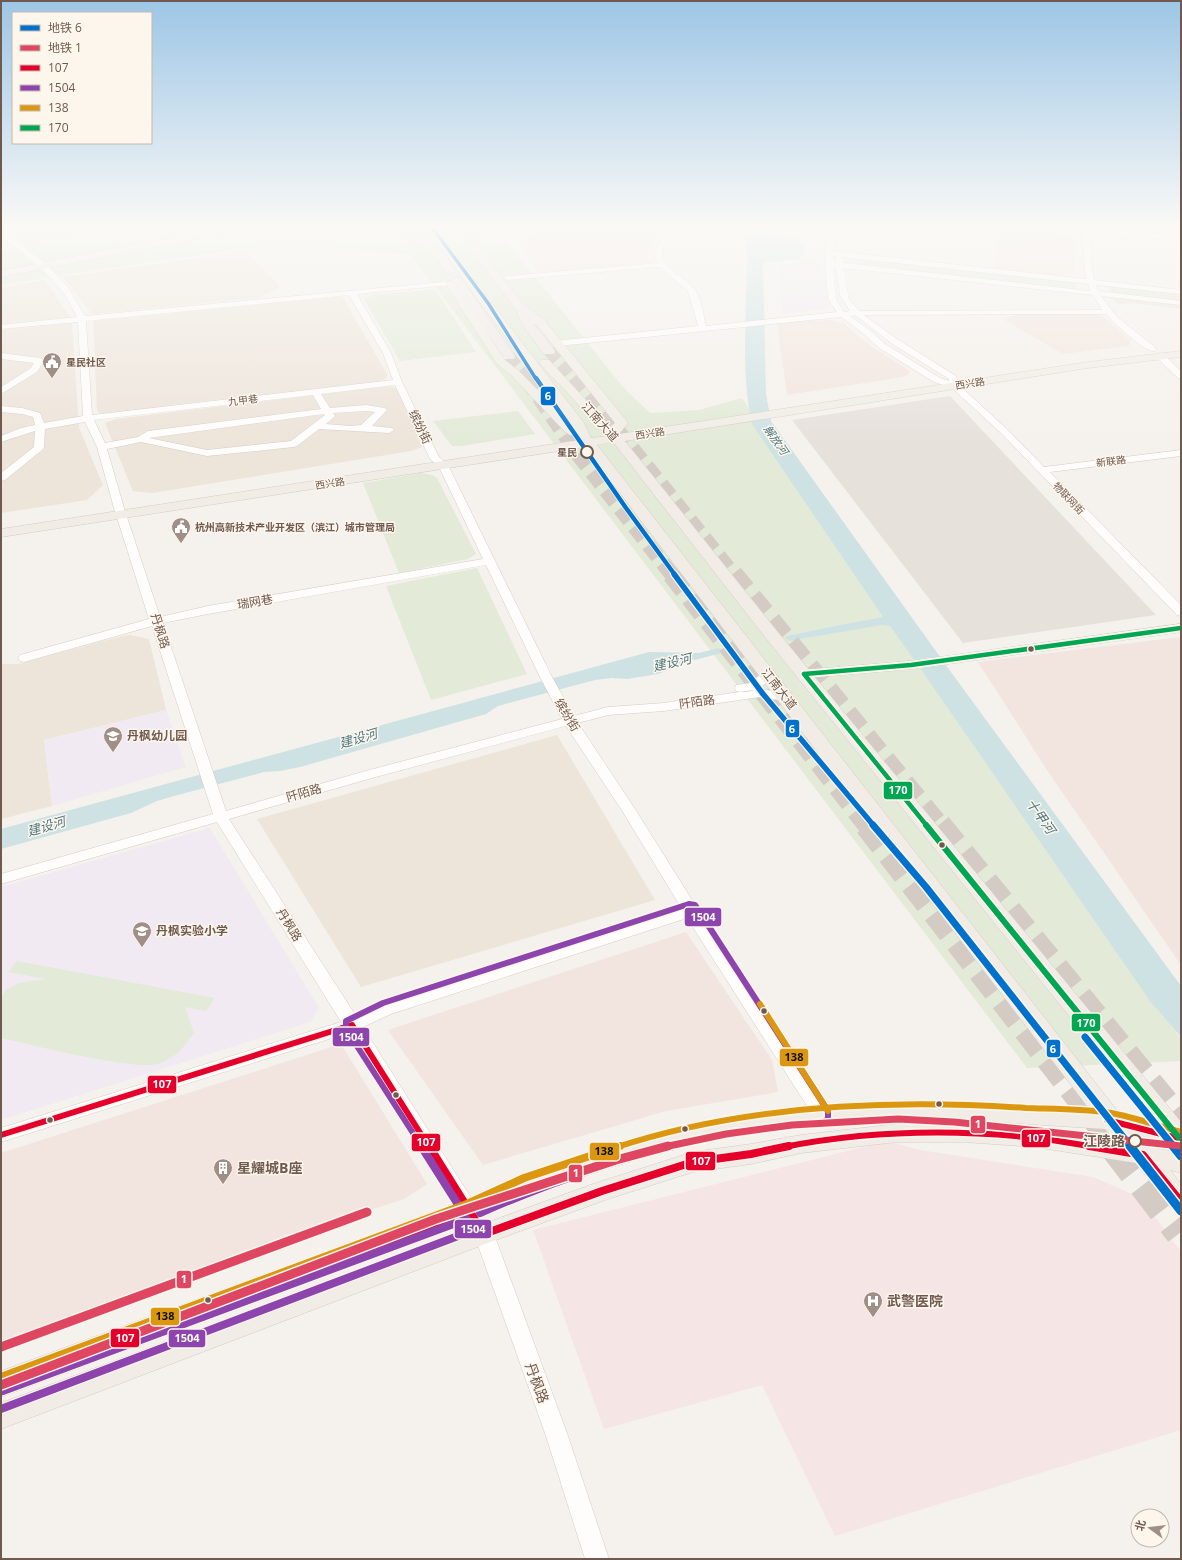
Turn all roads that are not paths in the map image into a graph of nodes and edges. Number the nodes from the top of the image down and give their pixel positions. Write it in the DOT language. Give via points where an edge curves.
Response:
graph roads {
  1 [pos="482,298"];
  2 [pos="71,299"];
  3 [pos="292,299"];
  4 [pos="355,299"];
  5 [pos="483,299"];
  6 [pos="497,299"];
  7 [pos="502,299"];
  8 [pos="514,299"];
  9 [pos="695,299"];
  10 [pos="832,299"];
  11 [pos="845,299"];
  12 [pos="1097,299"];
  13 [pos="1145,299"];
  14 [pos="465,300"];
  15 [pos="1181,303"];
  16 [pos="506,311"];
  17 [pos="1108,312"];
  18 [pos="855,313"];
  19 [pos="842,314"];
  20 [pos="82,319"];
  21 [pos="515,323"];
  22 [pos="536,326"];
  23 [pos="1,327"];
  24 [pos="703,328"];
  25 [pos="553,347"];
  26 [pos="1181,348"];
  27 [pos="1156,353"];
  28 [pos="1181,354"];
  29 [pos="1,356"];
  30 [pos="1181,376"];
  31 [pos="937,380"];
  32 [pos="398,382"];
  33 [pos="954,382"];
  34 [pos="1,391"];
  35 [pos="316,392"];
  36 [pos="1,409"];
  37 [pos="773,409"];
  38 [pos="328,411"];
  39 [pos="191,417"];
  40 [pos="88,418"];
  41 [pos="317,426"];
  42 [pos="40,427"];
  43 [pos="364,428"];
  44 [pos="389,430"];
  45 [pos="614,435"];
  46 [pos="1,439"];
  47 [pos="140,439"];
  48 [pos="586,440"];
  49 [pos="102,446"];
  50 [pos="1181,453"];
  51 [pos="440,462"];
  52 [pos="1041,470"];
  53 [pos="1,478"];
  54 [pos="120,511"];
  55 [pos="1,525"];
  56 [pos="1,533"];
  57 [pos="489,561"];
  58 [pos="1181,612"];
  59 [pos="157,621"];
  60 [pos="1181,628"];
  61 [pos="24,658"];
  62 [pos="768,674"];
  63 [pos="804,674"];
  64 [pos="785,697"];
  65 [pos="608,711"];
  66 [pos="569,720"];
  67 [pos="221,817"];
  68 [pos="1,879"];
  69 [pos="691,912"];
  70 [pos="352,1025"];
  71 [pos="822,1115"];
  72 [pos="1111,1120"];
  73 [pos="1,1135"];
  74 [pos="1181,1139"];
  75 [pos="1143,1155"];
  76 [pos="1181,1163"];
  77 [pos="1181,1202"];
  78 [pos="470,1210"];
  79 [pos="484,1234"];
  80 [pos="1,1384"];
  81 [pos="1,1416"];
  82 [pos="597,1559"];
  1 -- 14 [label="highway" via="480,306 512,355"];
  2 -- 20 [label="street, 丹枫路"];
  3 -- 20 [label="street"];
  4 -- 32 [label="street, 缤纷街" via="387,353"];
  5 -- 48 [label="main road, 江南大道" via="580,426"];
  6 -- 16 [label="main road"];
  7 -- 22 [label="highway"];
  8 -- 22 [label="highway"];
  9 -- 24 [label="street"];
  10 -- 19 [label="street"];
  11 -- 18 [label="street, 物联网街"];
  12 -- 17 [label="street"];
  13 -- 15 [label="street"];
  14 -- 48 [label="main road" via="502,362 569,429"];
  17 -- 18 [label="street"];
  17 -- 27 [label="street"];
  18 -- 19 [label="street"];
  18 -- 33 [label="street, 物联网街"];
  19 -- 24 [label="street"];
  19 -- 31 [label="street" via="882,346"];
  20 -- 23 [label="street"];
  20 -- 40 [label="street, 丹枫路"];
  21 -- 45 [label="main road, 江南大道" via="552,371 604,428"];
  22 -- 25 [label="highway"];
  24 -- 25 [label="street"];
  25 -- 45 [label="main road" via="622,423"];
  26 -- 27 [label="main road, 西兴路"];
  27 -- 28 [label="main road, 西兴路"];
  27 -- 30 [label="street"];
  27 -- 33 [label="main road, 西兴路"];
  29 -- 34 [label="street" via="40,361 34,370"];
  31 -- 33 [label="main road, 西兴路"];
  31 -- 37 [label="main road, 西兴路"];
  32 -- 35 [label="street, 九甲巷"];
  32 -- 51 [label="street, 缤纷街"];
  33 -- 37 [label="main road, 西兴路"];
  33 -- 52 [label="street, 物联网街"];
  35 -- 38 [label="street"];
  35 -- 39 [label="street, 九甲巷"];
  36 -- 42 [label="street" via="37,415"];
  37 -- 45 [label="main road, 西兴路"];
  38 -- 39 [label="street"];
  38 -- 41 [label="street" via="330,416"];
  38 -- 43 [label="street" via="366,408 382,410"];
  39 -- 40 [label="street, 九甲巷"];
  39 -- 47 [label="street"];
  40 -- 42 [label="street, 九甲巷"];
  40 -- 49 [label="street, 丹枫路"];
  41 -- 43 [label="street"];
  41 -- 47 [label="street" via="294,444 207,453"];
  42 -- 46 [label="street, 九甲巷"];
  42 -- 53 [label="street" via="38,448"];
  43 -- 44 [label="street"];
  45 -- 48 [label="main road, 西兴路"];
  45 -- 63 [label="main road, 江南大道"];
  47 -- 49 [label="street"];
  48 -- 51 [label="main road, 西兴路"];
  48 -- 62 [label="main road, 江南大道"];
  49 -- 54 [label="street, 丹枫路"];
  50 -- 52 [label="street, 新联路"];
  51 -- 54 [label="main road, 西兴路"];
  51 -- 57 [label="street, 缤纷街"];
  52 -- 58 [label="street, 物联网街"];
  54 -- 55 [label="main road, 西兴路"];
  54 -- 56 [label="main road, 西兴路"];
  54 -- 59 [label="street, 丹枫路"];
  57 -- 59 [label="street, 瑞网巷"];
  57 -- 66 [label="street, 缤纷街"];
  59 -- 61 [label="street, 瑞网巷"];
  59 -- 67 [label="street, 丹枫路"];
  60 -- 63 [label="street" via="911,665"];
  62 -- 64 [label="main road, 江南大道"];
  62 -- 65 [label="street, 阡陌路" via="755,686 612,707"];
  63 -- 74 [label="main road, 江南大道"];
  64 -- 65 [label="street, 阡陌路" via="760,693 664,707"];
  64 -- 72 [label="main road, 江南大道"];
  65 -- 66 [label="street, 阡陌路"];
  66 -- 67 [label="street, 阡陌路"];
  66 -- 69 [label="street, 缤纷街" via="628,808"];
  67 -- 68 [label="street, 阡陌路"];
  67 -- 70 [label="street, 丹枫路"];
  69 -- 70 [label="street" via="385,1010"];
  69 -- 71 [label="street, 缤纷街"];
  70 -- 73 [label="street"];
  70 -- 78 [label="street, 丹枫路"];
  71 -- 72 [label="main road" via="967,1111"];
  71 -- 78 [label="main road" via="716,1129 644,1146 526,1185"];
  72 -- 74 [label="main road"];
  72 -- 75 [label="main road, 江南大道"];
  75 -- 76 [label="main road"];
  75 -- 77 [label="main road, 江南大道"];
  75 -- 79 [label="main road" via="1036,1138 964,1133 897,1133 801,1144 693,1162 602,1191"];
  78 -- 79 [label="street, 丹枫路"];
  78 -- 80 [label="main road"];
  79 -- 81 [label="main road"];
  79 -- 82 [label="street, 丹枫路" via="557,1436"];
}
